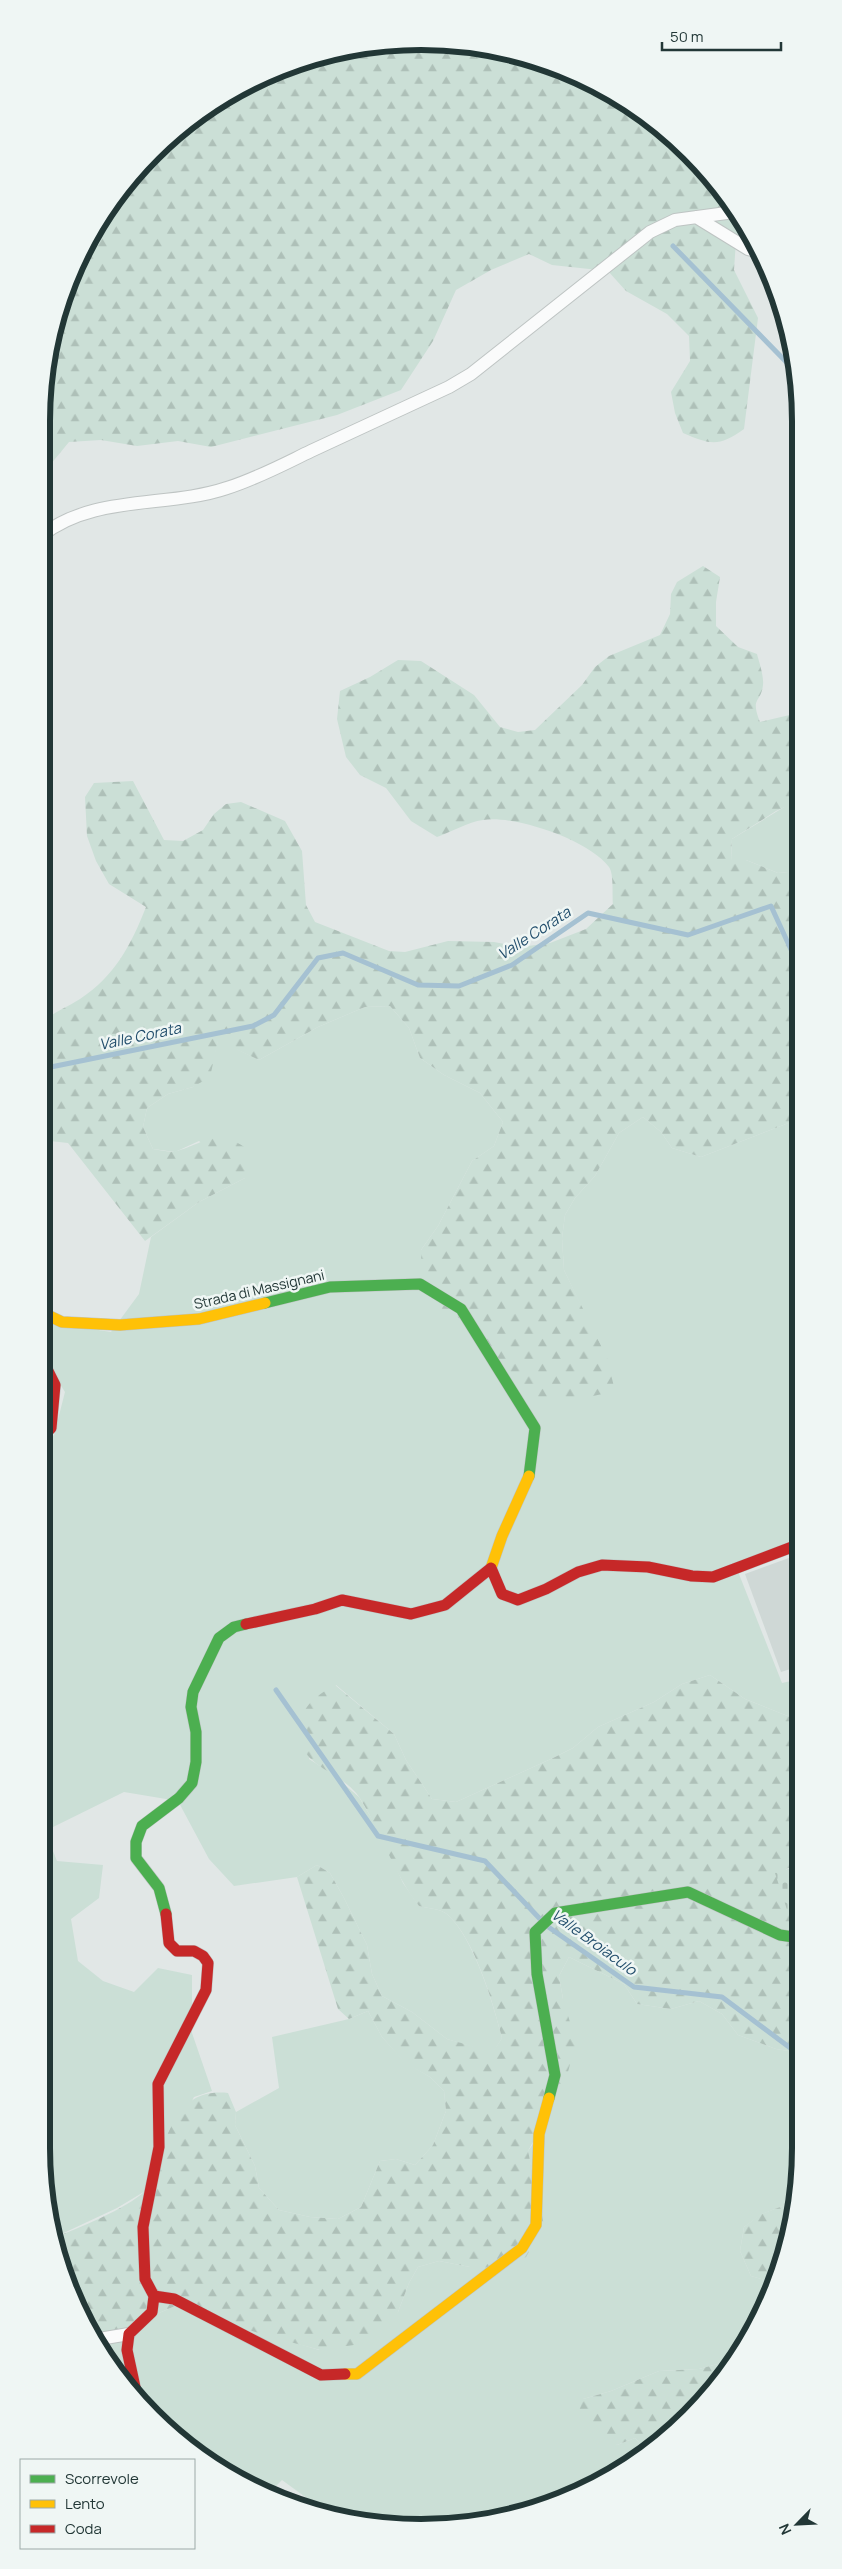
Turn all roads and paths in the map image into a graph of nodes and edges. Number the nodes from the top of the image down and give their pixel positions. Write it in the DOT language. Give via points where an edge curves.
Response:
graph roads {
  1 [pos="727,213"];
  2 [pos="696,217"];
  3 [pos="749,248"];
  4 [pos="50,531"];
  5 [pos="50,1316"];
  6 [pos="50,1375"];
  7 [pos="50,1428"];
  8 [pos="792,1547"];
  9 [pos="490,1568"];
  10 [pos="792,1936"];
  11 [pos="154,2296"];
  12 [pos="129,2334"];
  13 [pos="103,2338"];
  14 [pos="134,2383"];
  1 -- 2 [label="street"];
  2 -- 3 [label="street"];
  2 -- 4 [label="street" via="675,220 625,249 492,358 449,387 228,488 94,511"];
  5 -- 9 [label="street, Strada di Massignani" via="62,1322 120,1325 199,1319 330,1287 420,1284 461,1310 534,1428 531,1472"];
  6 -- 7 [label="street" via="55,1385"];
  8 -- 9 [label="street" via="713,1577 648,1567 602,1565 578,1572 518,1600 502,1594"];
  9 -- 11 [label="street" via="445,1605 411,1614 342,1600 234,1627 219,1638 193,1692 191,1707 196,1732 196,1762 192,1783 179,1798 142,1826 136,1842 136,1858 154,1878 166,1902 169,1943 177,1951 194,1951 208,1963 206,1990 188,2031 158,2084 159,2147 143,2228 145,2279"];
  10 -- 11 [label="street" via="780,1934 688,1892 555,1913 536,1931 537,1974 555,2075 539,2134 536,2224 522,2248 357,2374 321,2374 174,2299"];
  11 -- 12 [label="street" via="152,2312"];
  12 -- 13 [label="street"];
  12 -- 14 [label="street" via="127,2350"];
}
